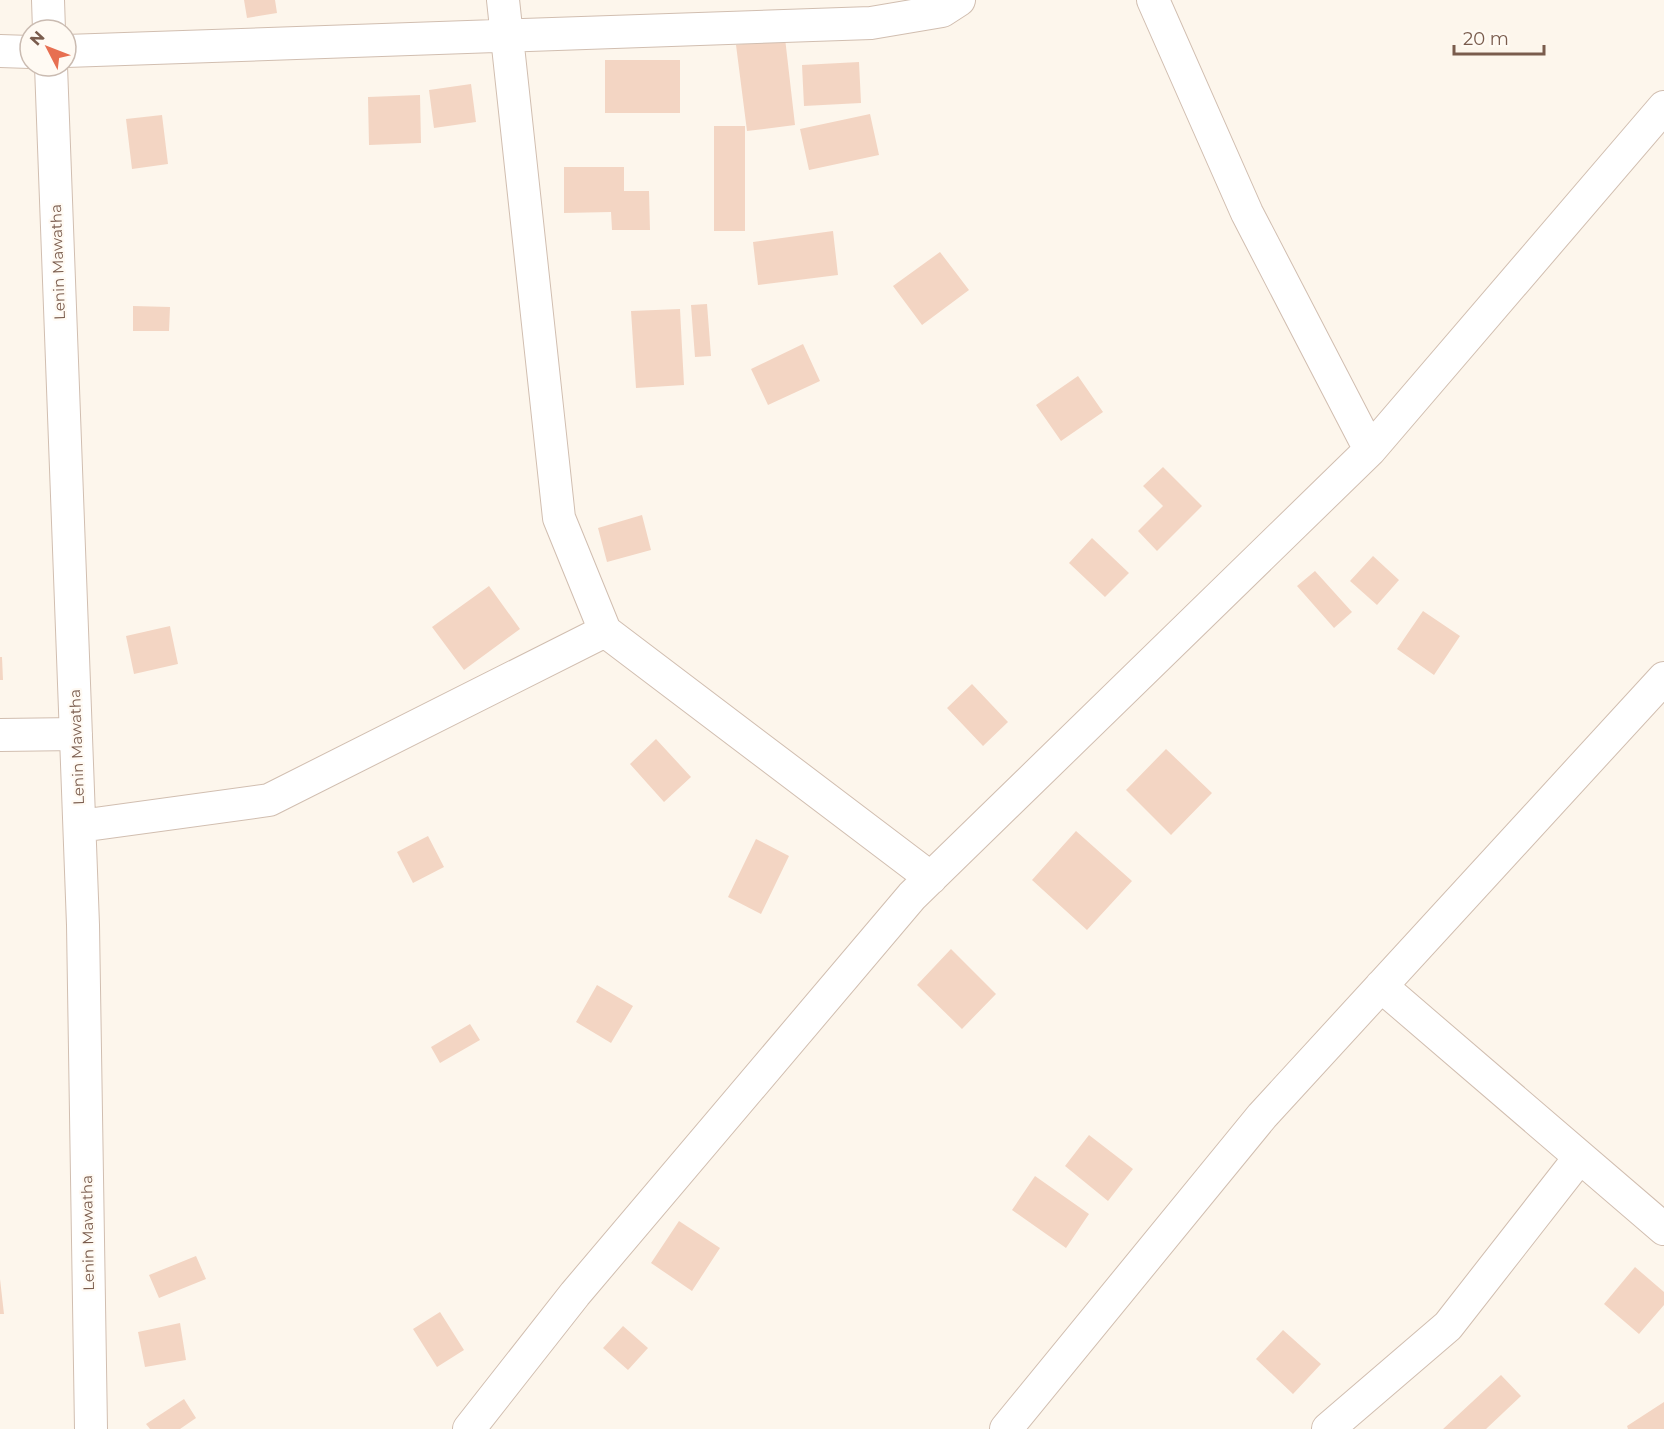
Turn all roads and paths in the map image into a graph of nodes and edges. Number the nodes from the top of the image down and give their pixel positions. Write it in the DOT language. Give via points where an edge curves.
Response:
graph roads {
  1 [pos="48,0"];
  2 [pos="503,0"];
  3 [pos="959,0"];
  4 [pos="1153,0"];
  5 [pos="49,18"];
  6 [pos="507,34"];
  7 [pos="0,51"];
  8 [pos="78,51"];
  9 [pos="18,52"];
  10 [pos="51,78"];
  11 [pos="1664,107"];
  12 [pos="1370,450"];
  13 [pos="605,631"];
  14 [pos="1664,678"];
  15 [pos="76,734"];
  16 [pos="0,735"];
  17 [pos="80,826"];
  18 [pos="931,878"];
  19 [pos="1381,986"];
  20 [pos="1580,1157"];
  21 [pos="1664,1229"];
  22 [pos="91,1429"];
  23 [pos="469,1429"];
  24 [pos="1006,1429"];
  25 [pos="1328,1429"];
  1 -- 5 [label="street"];
  2 -- 6 [label="street"];
  3 -- 6 [label="street" via="942,11 871,22"];
  4 -- 12 [label="street" via="1247,213"];
  6 -- 8 [label="street"];
  6 -- 13 [label="street" via="559,518"];
  7 -- 9 [label="street"];
  10 -- 15 [label="street, Lenin Mawatha"];
  11 -- 12 [label="street"];
  12 -- 18 [label="street"];
  13 -- 17 [label="street" via="269,800"];
  13 -- 18 [label="street"];
  14 -- 19 [label="street"];
  15 -- 16 [label="street"];
  15 -- 17 [label="street, Lenin Mawatha"];
  17 -- 22 [label="street, Lenin Mawatha"];
  18 -- 23 [label="street" via="575,1294"];
  19 -- 20 [label="street"];
  19 -- 24 [label="street" via="1262,1116"];
  20 -- 21 [label="street"];
  20 -- 25 [label="street" via="1448,1326"];
}
